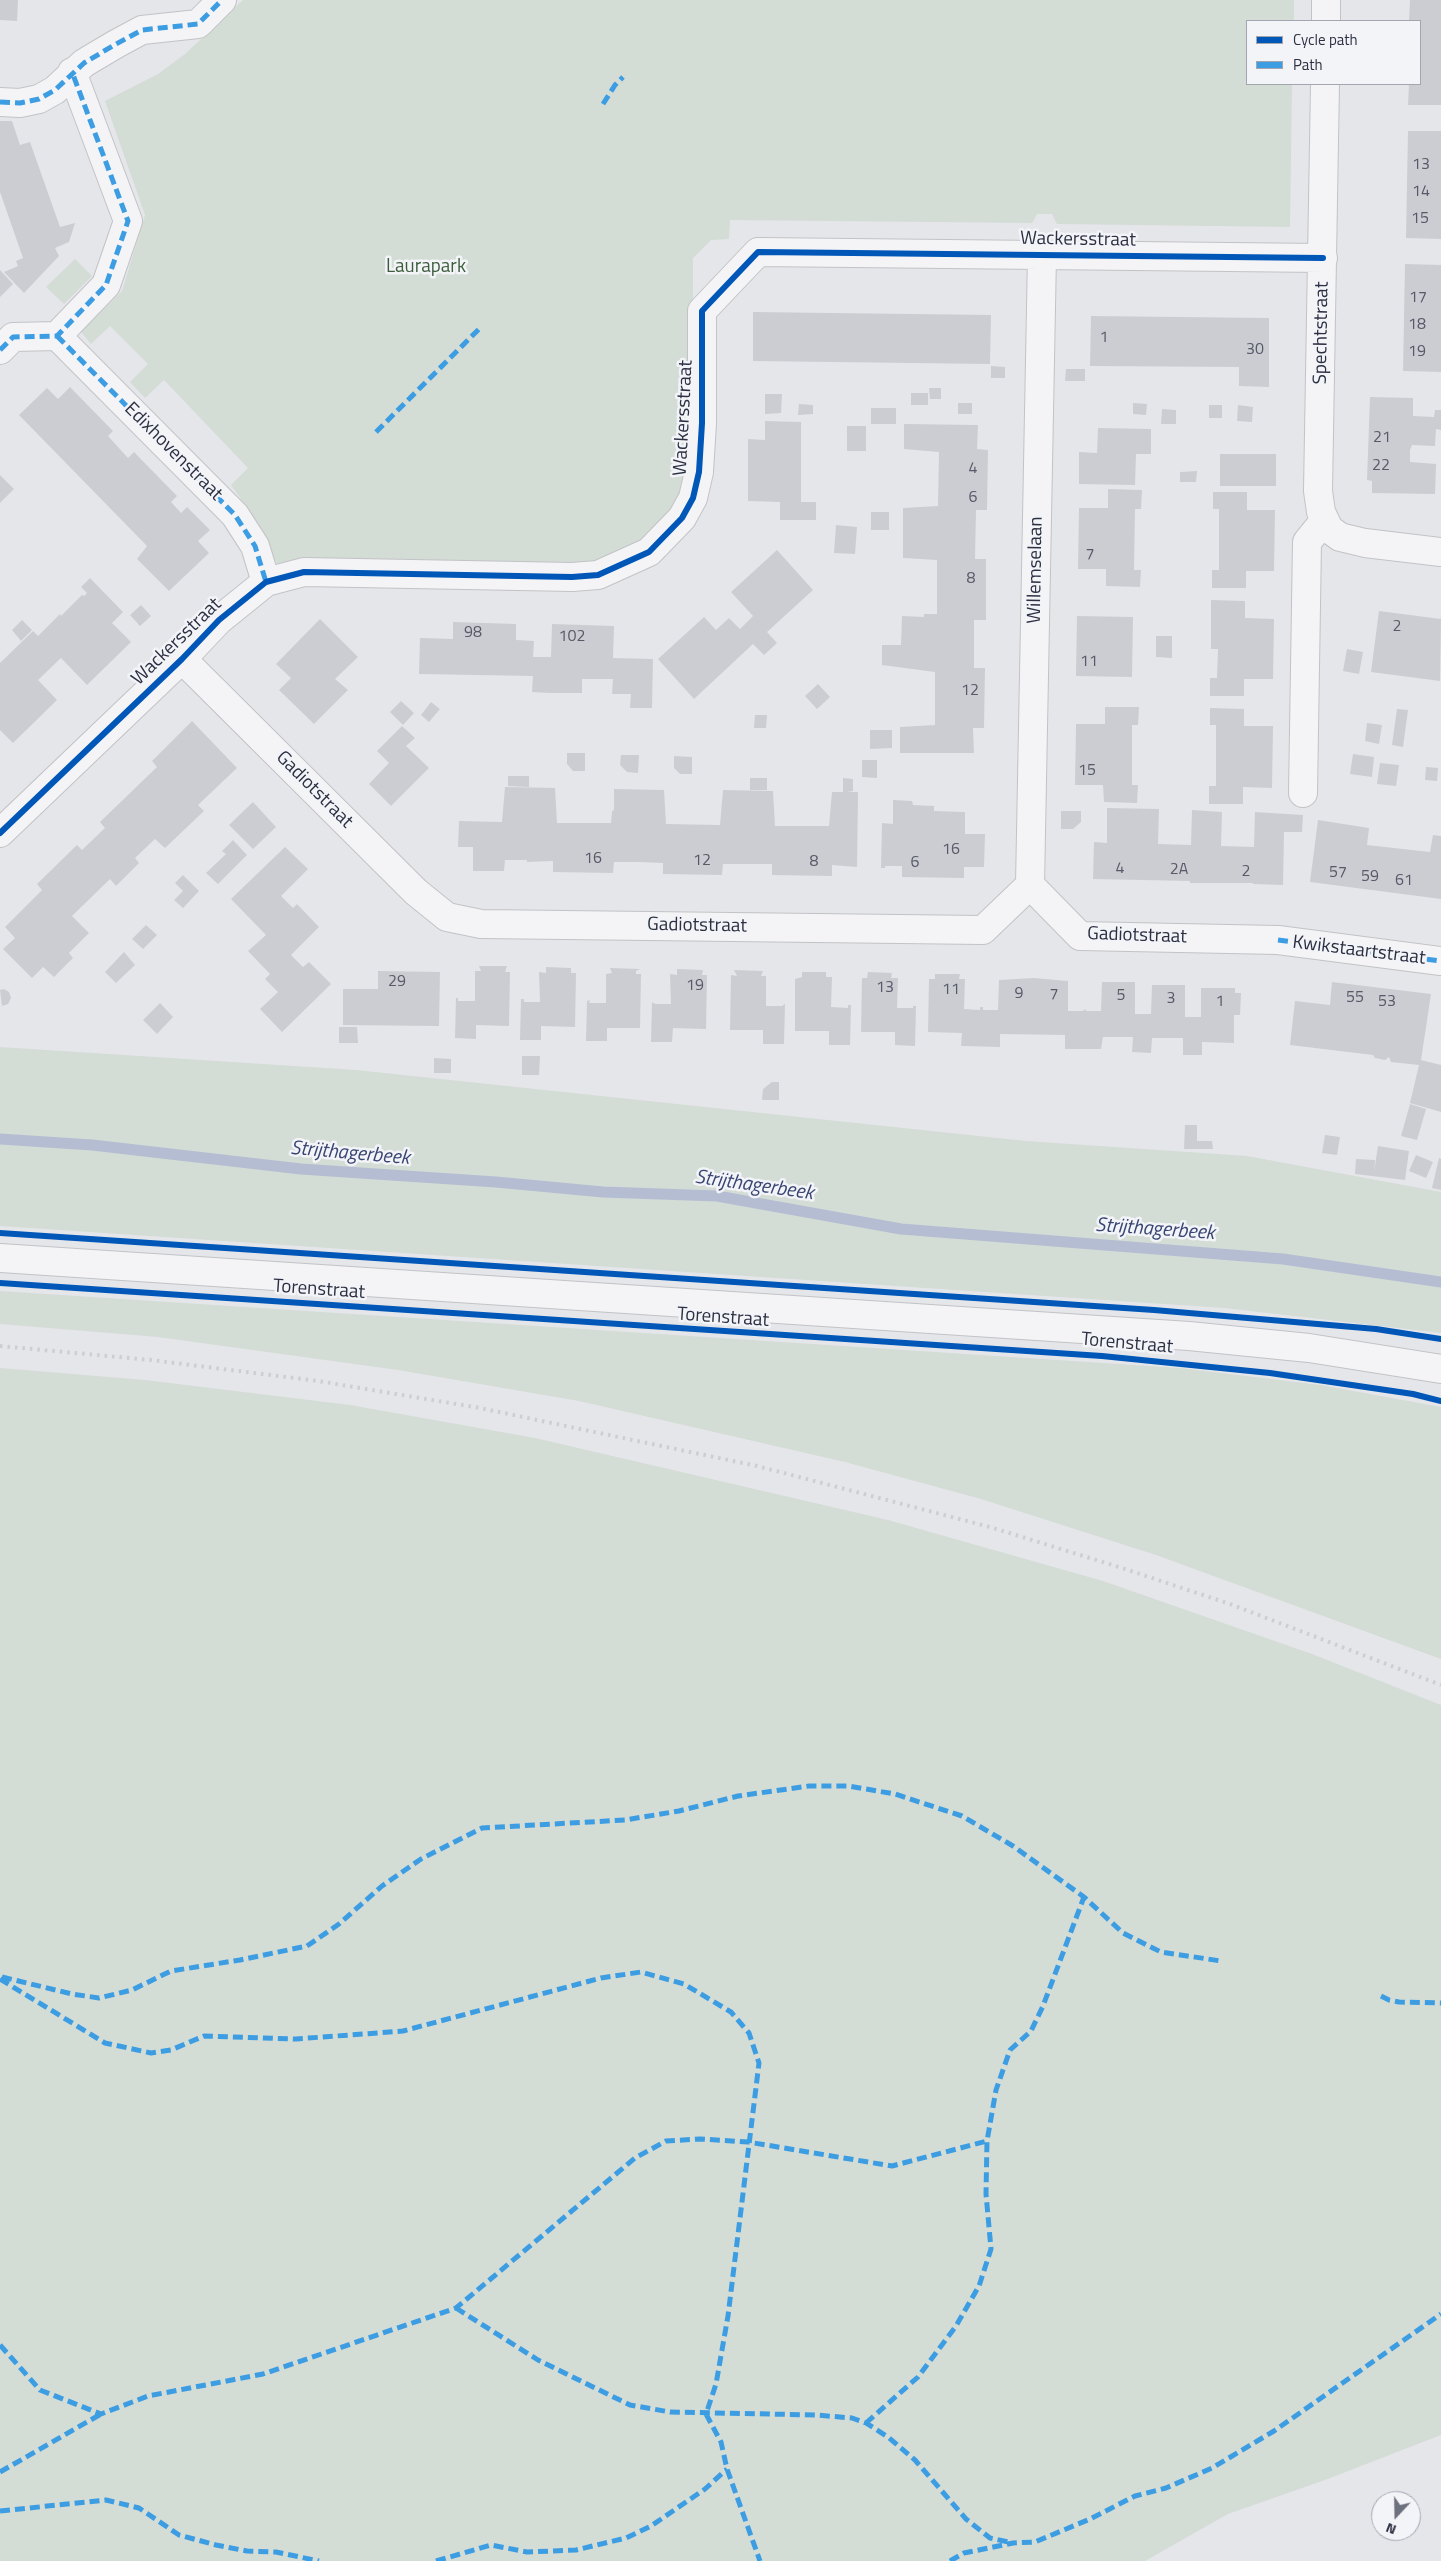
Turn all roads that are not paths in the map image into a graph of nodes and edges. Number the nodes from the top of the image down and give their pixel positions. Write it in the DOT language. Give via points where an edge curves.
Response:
graph roads {
  1 [pos="222,0"];
  2 [pos="1326,0"];
  3 [pos="1326,20"];
  4 [pos="72,72"];
  5 [pos="1325,85"];
  6 [pos="0,102"];
  7 [pos="1042,255"];
  8 [pos="1323,258"];
  9 [pos="57,336"];
  10 [pos="0,350"];
  11 [pos="1324,521"];
  12 [pos="1441,552"];
  13 [pos="266,582"];
  14 [pos="182,659"];
  15 [pos="1302,793"];
  16 [pos="0,833"];
  17 [pos="1030,885"];
  18 [pos="1278,940"];
  19 [pos="1441,961"];
  20 [pos="0,1258"];
  21 [pos="1441,1368"];
  1 -- 4 [label="street" via="198,24 142,30"];
  2 -- 3 [label="street"];
  4 -- 6 [label="street" via="55,90 39,99 20,103"];
  4 -- 9 [label="street" via="128,221 106,285"];
  5 -- 8 [label="street, Spechtstraat"];
  7 -- 8 [label="street, Wackersstraat"];
  7 -- 13 [label="street, Wackersstraat" via="758,252 702,311 702,423 699,472 693,498 667,536 650,552 622,566 598,575 572,577 304,572"];
  7 -- 17 [label="street, Willemselaan"];
  8 -- 11 [label="street, Spechtstraat" via="1318,491"];
  9 -- 10 [label="street" via="13,337"];
  9 -- 13 [label="street, Edixhovenstraat" via="235,514 255,546"];
  11 -- 12 [label="street" via="1334,533 1349,540"];
  11 -- 15 [label="street" via="1307,542"];
  13 -- 14 [label="street, Wackersstraat" via="230,610"];
  14 -- 16 [label="street, Wackersstraat"];
  14 -- 17 [label="street, Gadiotstraat" via="416,892 447,917 481,924 984,930"];
  17 -- 18 [label="street, Gadiotstraat" via="1080,936"];
  18 -- 19 [label="street, Kwikstaartstraat"];
  20 -- 21 [label="street, Torenstraat" via="1189,1336 1309,1348"];
}
